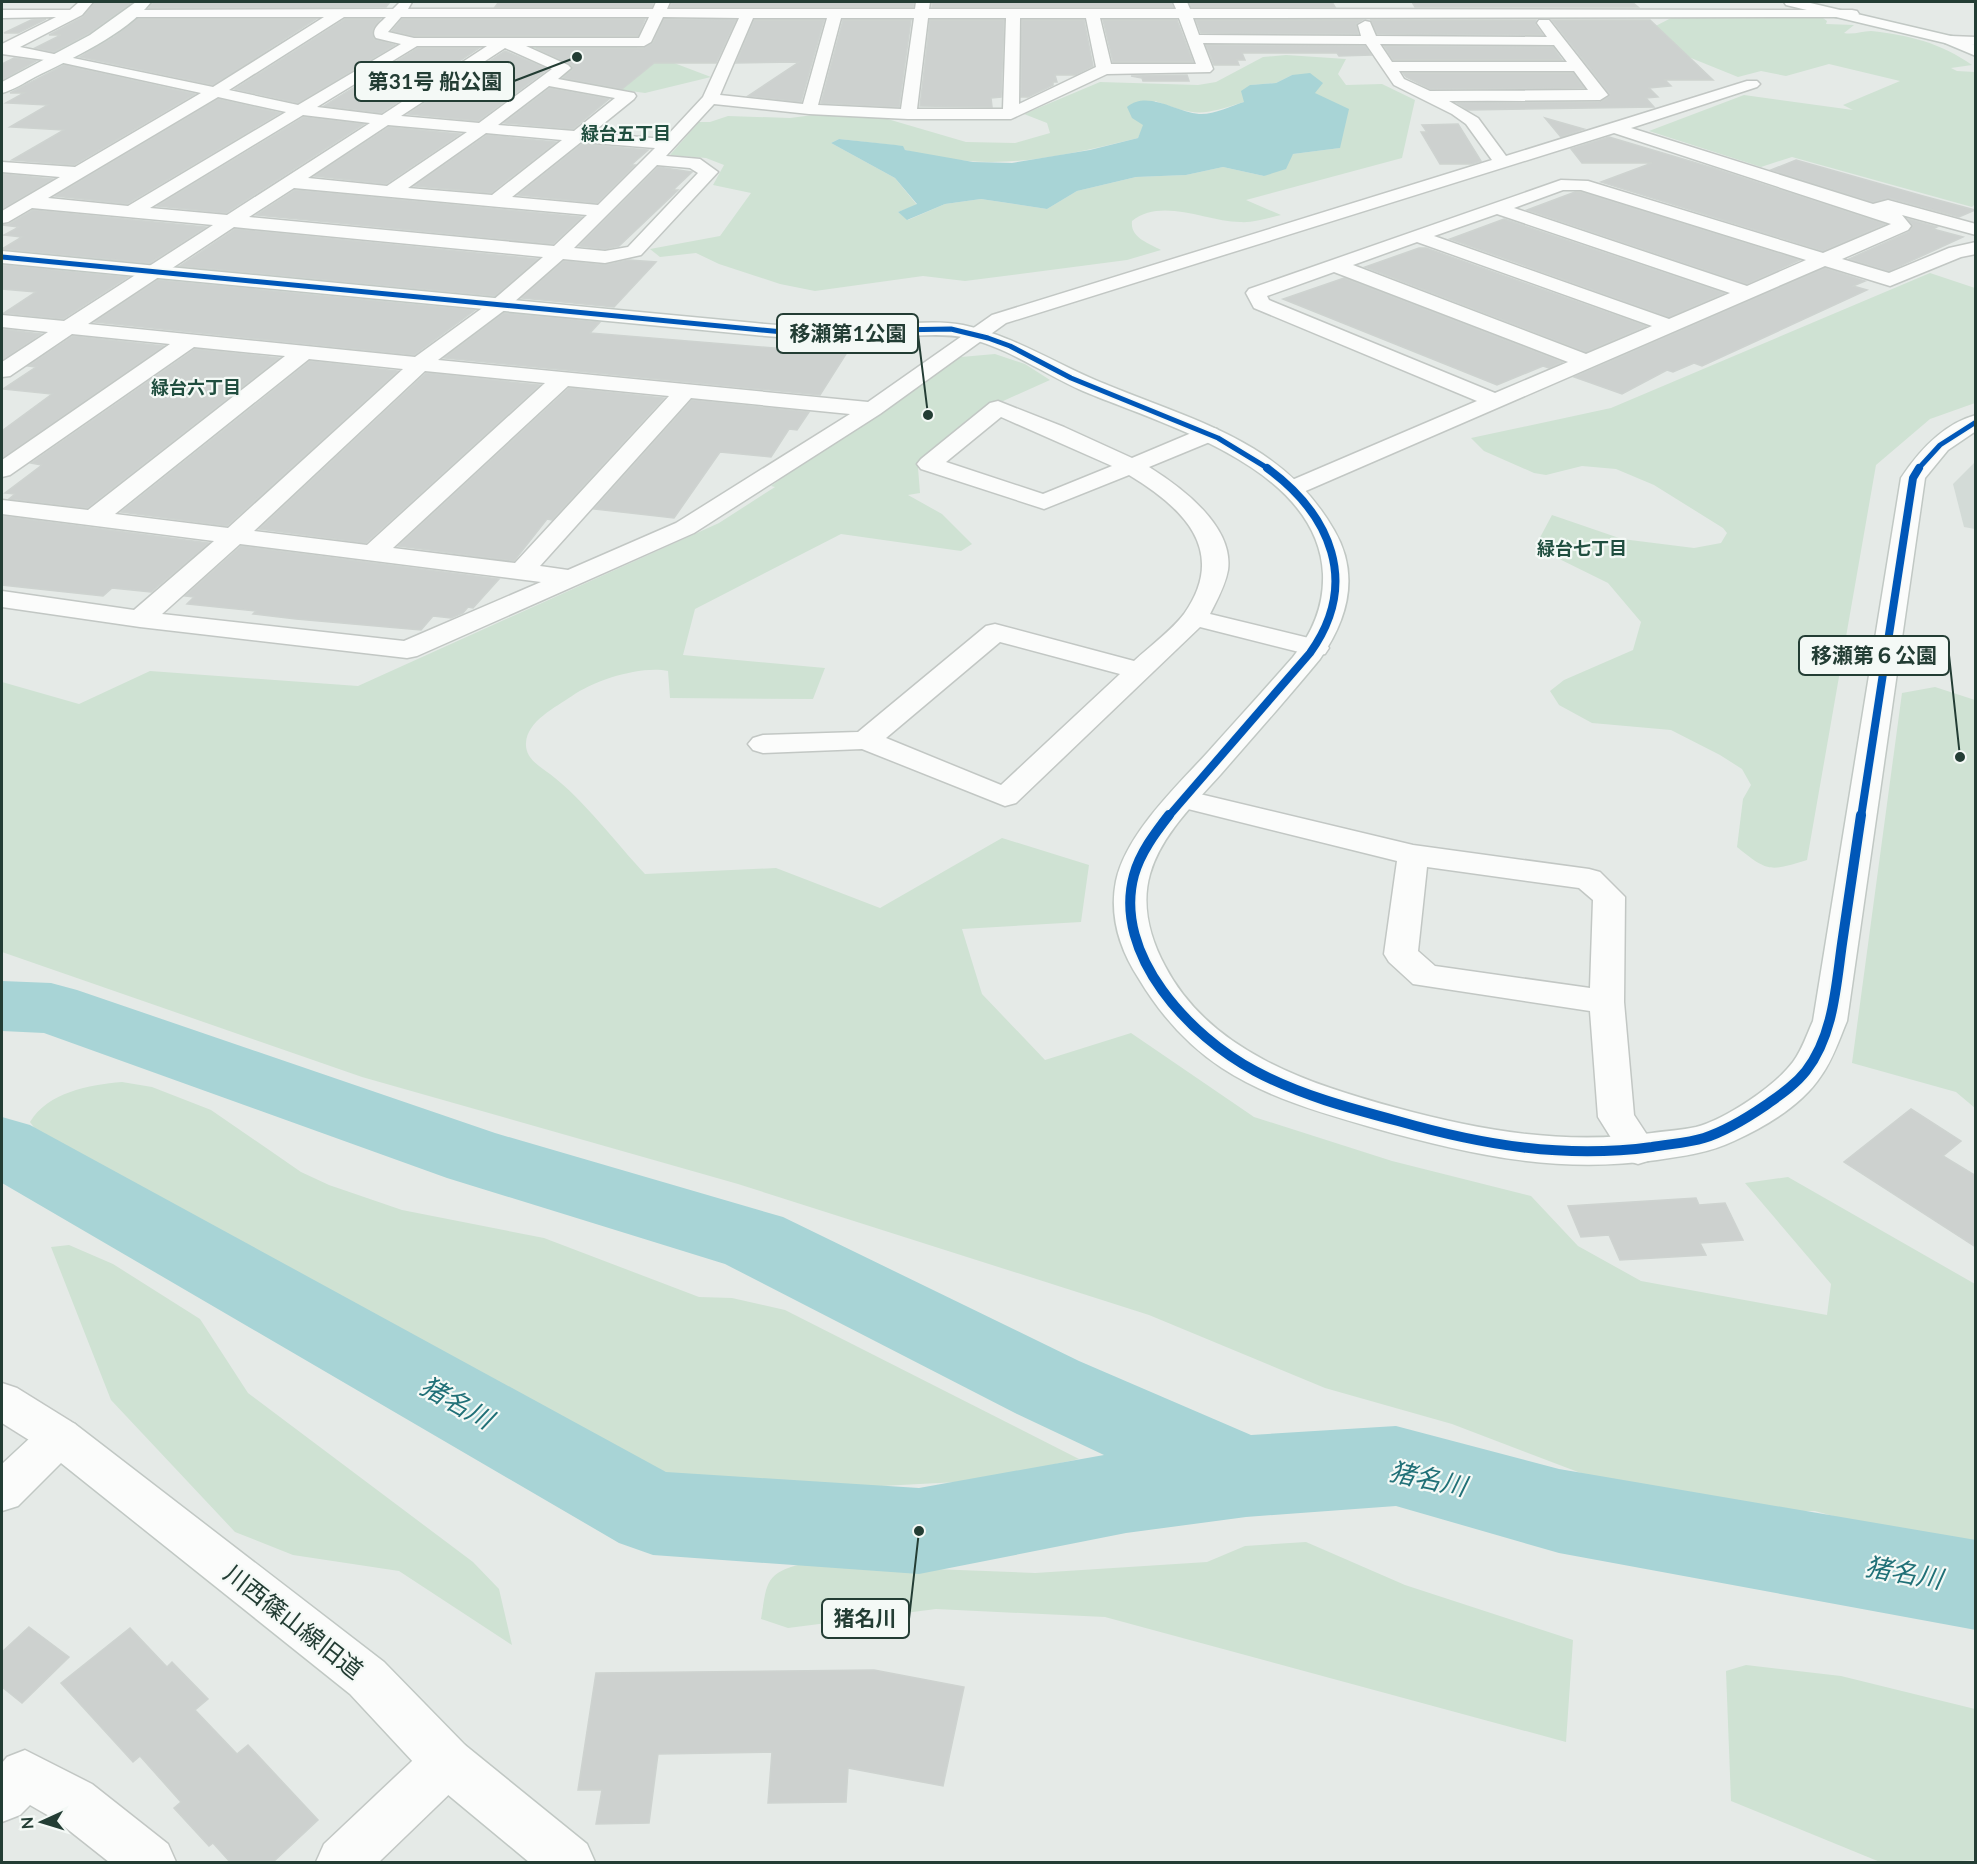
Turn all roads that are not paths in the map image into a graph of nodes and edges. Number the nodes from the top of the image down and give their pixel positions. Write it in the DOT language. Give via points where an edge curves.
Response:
graph roads {
  1 [pos="144,2"];
  2 [pos="1528,2"];
  3 [pos="1791,2"];
  4 [pos="1822,5"];
  5 [pos="81,7"];
  6 [pos="403,7"];
  7 [pos="660,8"];
  8 [pos="922,8"];
  9 [pos="1182,8"];
  10 [pos="1358,8"];
  11 [pos="132,13"];
  12 [pos="341,13"];
  13 [pos="747,14"];
  14 [pos="835,14"];
  15 [pos="2,15"];
  16 [pos="1013,15"];
  17 [pos="1092,15"];
  18 [pos="1852,15"];
  19 [pos="1538,16"];
  20 [pos="1193,39"];
  21 [pos="1370,40"];
  22 [pos="1558,40"];
  23 [pos="1950,40"];
  24 [pos="1976,41"];
  25 [pos="414,42"];
  26 [pos="504,42"];
  27 [pos="2,49"];
  28 [pos="1976,52"];
  29 [pos="59,58"];
  30 [pos="1387,66"];
  31 [pos="1580,68"];
  32 [pos="1104,69"];
  33 [pos="546,81"];
  34 [pos="1752,84"];
  35 [pos="2,88"];
  36 [pos="215,92"];
  37 [pos="1429,96"];
  38 [pos="710,99"];
  39 [pos="809,109"];
  40 [pos="299,110"];
  41 [pos="908,114"];
  42 [pos="1011,114"];
  43 [pos="387,120"];
  44 [pos="483,128"];
  45 [pos="1614,128"];
  46 [pos="578,136"];
  47 [pos="668,144"];
  48 [pos="653,160"];
  49 [pos="1503,163"];
  50 [pos="2,167"];
  51 [pos="81,173"];
  52 [pos="290,182"];
  53 [pos="390,192"];
  54 [pos="496,201"];
  55 [pos="32,202"];
  56 [pos="1497,208"];
  57 [pos="1872,210"];
  58 [pos="131,212"];
  59 [pos="601,212"];
  60 [pos="2,218"];
  61 [pos="230,220"];
  62 [pos="1976,230"];
  63 [pos="1419,237"];
  64 [pos="1976,248"];
  65 [pos="558,253"];
  66 [pos="2,257"];
  67 [pos="1821,260"];
  68 [pos="1337,266"];
  69 [pos="155,272"];
  70 [pos="1749,293"];
  71 [pos="498,305"];
  72 [pos="2,321"];
  73 [pos="1671,326"];
  74 [pos="66,327"];
  75 [pos="977,334"];
  76 [pos="190,340"];
  77 [pos="304,352"];
  78 [pos="1588,362"];
  79 [pos="422,363"];
  80 [pos="2,371"];
  81 [pos="561,380"];
  82 [pos="684,392"];
  83 [pos="1496,401"];
  84 [pos="872,409"];
  85 [pos="1976,422"];
  86 [pos="1209,434"];
  87 [pos="1133,467"];
  88 [pos="2,470"];
  89 [pos="1293,488"];
  90 [pos="2,507"];
  91 [pos="94,518"];
  92 [pos="234,538"];
  93 [pos="372,554"];
  94 [pos="521,572"];
  95 [pos="573,578"];
  96 [pos="2,599"];
  97 [pos="1195,618"];
  98 [pos="140,619"];
  99 [pos="1315,648"];
  100 [pos="1141,672"];
  101 [pos="866,740"];
  102 [pos="763,744"];
  103 [pos="1183,799"];
  104 [pos="1413,855"];
  105 [pos="1607,1002"];
  106 [pos="1638,1150"];
  107 [pos="2,1401"];
  108 [pos="60,1437"];
  109 [pos="2,1492"];
  110 [pos="447,1762"];
  111 [pos="2,1797"];
  112 [pos="150,1863"];
  113 [pos="342,1863"];
  114 [pos="569,1863"];
  1 -- 11 [label="street"];
  2 -- 19 [label="street"];
  3 -- 4 [label="street"];
  4 -- 18 [label="street"];
  5 -- 15 [label="street"];
  5 -- 27 [label="street"];
  6 -- 7 [label="street"];
  6 -- 12 [label="street"];
  6 -- 25 [label="street" via="381,35"];
  7 -- 13 [label="street"];
  7 -- 26 [label="street" via="644,42"];
  8 -- 14 [label="street"];
  8 -- 16 [label="street"];
  8 -- 41 [label="street"];
  9 -- 10 [label="street"];
  9 -- 17 [label="street"];
  9 -- 20 [label="street"];
  10 -- 19 [label="street"];
  10 -- 21 [label="street"];
  11 -- 12 [label="street"];
  11 -- 29 [label="street"];
  12 -- 36 [label="street"];
  13 -- 14 [label="street"];
  13 -- 38 [label="street"];
  14 -- 39 [label="street"];
  16 -- 17 [label="street"];
  16 -- 42 [label="street"];
  17 -- 32 [label="street"];
  18 -- 19 [label="street"];
  18 -- 23 [label="street"];
  19 -- 22 [label="street"];
  20 -- 21 [label="street"];
  20 -- 32 [label="street" via="1204,69"];
  21 -- 22 [label="street"];
  21 -- 30 [label="street"];
  22 -- 31 [label="street"];
  23 -- 24 [label="street"];
  23 -- 28 [label="street"];
  25 -- 26 [label="street"];
  25 -- 40 [label="street"];
  26 -- 33 [label="street" via="563,68"];
  26 -- 43 [label="street"];
  27 -- 29 [label="street"];
  29 -- 35 [label="street"];
  29 -- 36 [label="street"];
  30 -- 31 [label="street"];
  30 -- 37 [label="street" via="1399,82"];
  31 -- 37 [label="street" via="1600,95"];
  32 -- 42 [label="street"];
  33 -- 44 [label="street"];
  33 -- 46 [label="street" via="628,96"];
  34 -- 45 [label="street"];
  36 -- 40 [label="street"];
  36 -- 51 [label="street"];
  37 -- 49 [label="street" via="1472,122"];
  38 -- 39 [label="street"];
  38 -- 47 [label="street"];
  39 -- 41 [label="street"];
  40 -- 43 [label="street"];
  40 -- 58 [label="street"];
  41 -- 42 [label="street"];
  43 -- 44 [label="street"];
  43 -- 52 [label="street"];
  44 -- 46 [label="street"];
  44 -- 53 [label="street"];
  45 -- 49 [label="street"];
  45 -- 57 [label="street"];
  46 -- 47 [label="street"];
  46 -- 54 [label="street"];
  47 -- 48 [label="street"];
  48 -- 59 [label="street"];
  48 -- 65 [label="street" via="694,163 709,172 634,251 605,257"];
  49 -- 75 [label="street" via="999,320"];
  50 -- 51 [label="street"];
  51 -- 55 [label="street"];
  52 -- 53 [label="street"];
  52 -- 61 [label="street"];
  53 -- 54 [label="street"];
  54 -- 59 [label="street"];
  55 -- 58 [label="street"];
  55 -- 60 [label="street"];
  56 -- 63 [label="street"];
  56 -- 67 [label="street" via="1561,185 1582,185"];
  56 -- 70 [label="street"];
  57 -- 62 [label="street" via="1888,205"];
  57 -- 67 [label="street" via="1897,219 1902,226"];
  58 -- 61 [label="street"];
  59 -- 65 [label="street"];
  61 -- 65 [label="street"];
  61 -- 69 [label="street"];
  63 -- 68 [label="street"];
  63 -- 73 [label="street"];
  64 -- 67 [label="street" via="1956,252 1890,280"];
  65 -- 71 [label="street"];
  66 -- 69 [label="street"];
  67 -- 70 [label="street"];
  68 -- 78 [label="street"];
  68 -- 83 [label="street" via="1256,293 1260,304"];
  69 -- 71 [label="street"];
  69 -- 74 [label="street"];
  70 -- 73 [label="street"];
  71 -- 75 [label="street" via="783,332 951,329"];
  71 -- 79 [label="street"];
  72 -- 74 [label="street"];
  73 -- 78 [label="street"];
  74 -- 76 [label="street"];
  74 -- 80 [label="street"];
  75 -- 84 [label="street"];
  75 -- 86 [label="street" via="1010,346 1068,377"];
  76 -- 77 [label="street"];
  76 -- 88 [label="street"];
  77 -- 79 [label="street"];
  77 -- 91 [label="street"];
  78 -- 83 [label="street"];
  79 -- 81 [label="street"];
  79 -- 92 [label="street"];
  81 -- 82 [label="street"];
  81 -- 93 [label="street"];
  82 -- 84 [label="street"];
  82 -- 94 [label="street"];
  83 -- 89 [label="street"];
  84 -- 95 [label="street" via="685,528"];
  85 -- 106 [label="street" via="1925,457 1913,478 1830,1021 1806,1071 1763,1109 1708,1137"];
  86 -- 87 [label="street"];
  86 -- 89 [label="street" via="1237,447"];
  87 -- 87 [label="street" via="998,408 929,464 1044,502"];
  87 -- 97 [label="street" via="1189,506 1205,527 1215,555 1212,583"];
  89 -- 99 [label="street" via="1318,519 1331,546 1336,577 1333,610"];
  90 -- 91 [label="street"];
  91 -- 92 [label="street"];
  92 -- 93 [label="street"];
  92 -- 98 [label="street"];
  93 -- 94 [label="street"];
  94 -- 95 [label="street"];
  95 -- 98 [label="street" via="407,650"];
  96 -- 98 [label="street"];
  97 -- 99 [label="street"];
  97 -- 100 [label="street"];
  99 -- 103 [label="street"];
  100 -- 101 [label="street" via="995,632"];
  100 -- 101 [label="street" via="1005,797"];
  101 -- 102 [label="street"];
  103 -- 104 [label="street"];
  103 -- 106 [label="street" via="1152,838 1135,868 1130,902 1135,938 1151,975 1183,1016 1216,1046 1257,1072 1308,1096 1437,1133 1497,1147 1560,1153"];
  104 -- 105 [label="street" via="1589,879 1609,897"];
  104 -- 105 [label="street" via="1401,954 1425,976"];
  105 -- 106 [label="street" via="1616,1117"];
  107 -- 108 [label="street, 川西篠山線旧道"];
  108 -- 109 [label="street"];
  108 -- 110 [label="street, 川西篠山線旧道" via="367,1678"];
  110 -- 113 [label="street"];
  110 -- 114 [label="street, 川西篠山線旧道"];
  111 -- 112 [label="street" via="25,1775 74,1802"];
}
